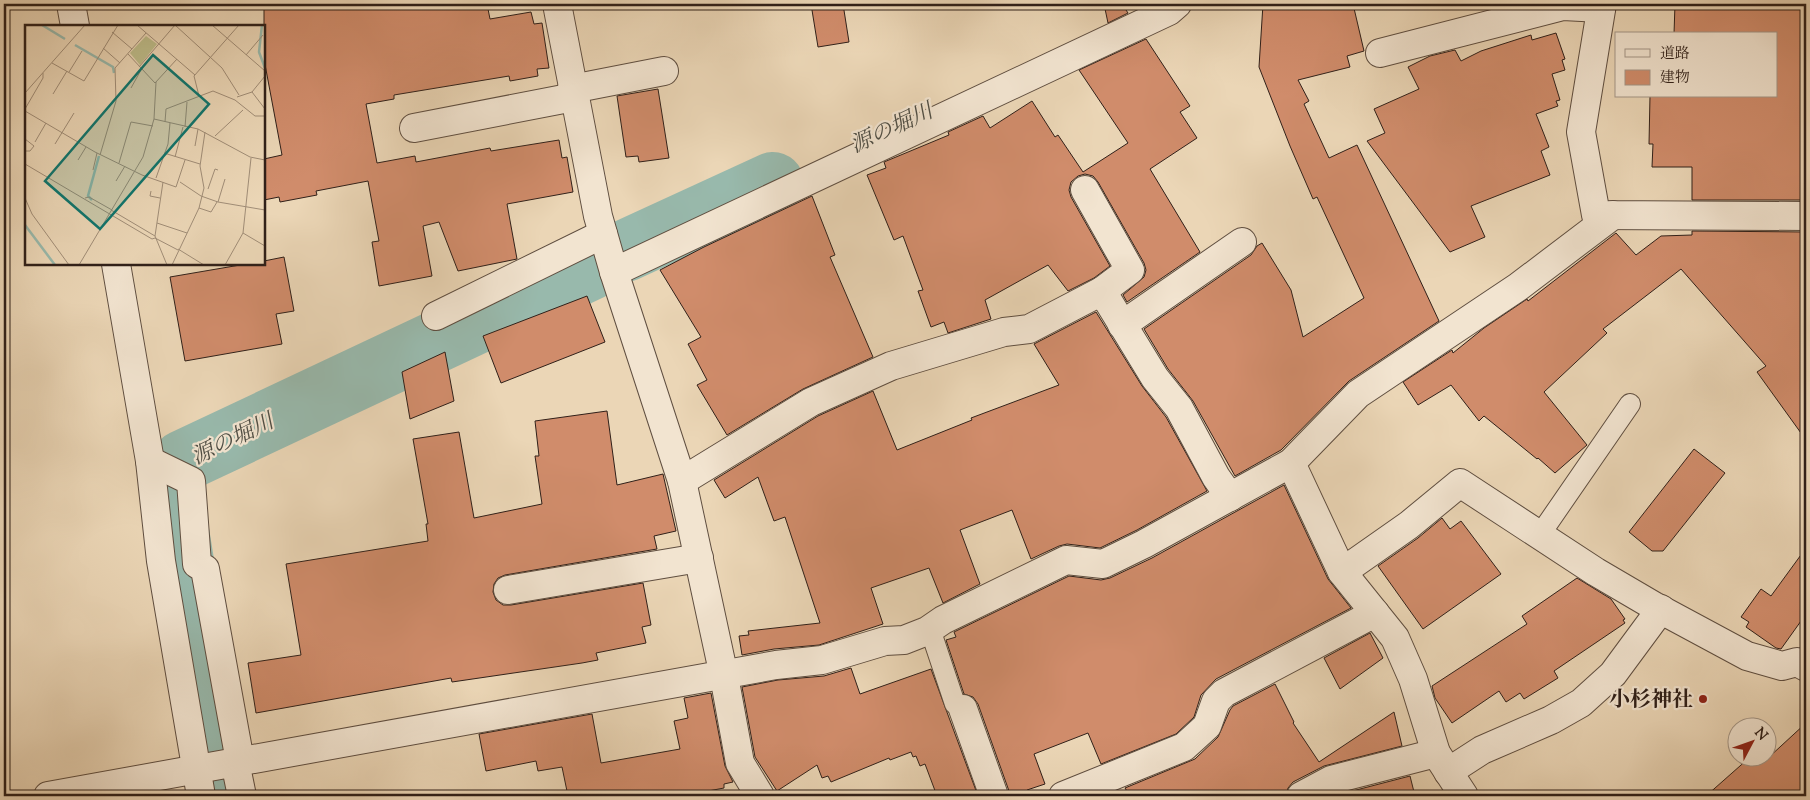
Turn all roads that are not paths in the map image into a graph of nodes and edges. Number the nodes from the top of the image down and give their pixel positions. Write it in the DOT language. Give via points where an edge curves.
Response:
graph roads {
  1 [pos="71,4"];
  2 [pos="557,4"];
  3 [pos="1177,4"];
  4 [pos="1601,6"];
  5 [pos="75,25"];
  6 [pos="1380,53"];
  7 [pos="664,71"];
  8 [pos="573,93"];
  9 [pos="414,128"];
  10 [pos="1085,190"];
  11 [pos="1613,215"];
  12 [pos="1806,216"];
  13 [pos="603,234"];
  14 [pos="1242,242"];
  15 [pos="116,265"];
  16 [pos="614,272"];
  17 [pos="1102,291"];
  18 [pos="436,316"];
  19 [pos="1122,325"];
  20 [pos="1630,404"];
  21 [pos="150,461"];
  22 [pos="1291,463"];
  23 [pos="682,481"];
  24 [pos="1230,497"];
  25 [pos="1539,536"];
  26 [pos="699,558"];
  27 [pos="1342,572"];
  28 [pos="508,590"];
  29 [pos="1661,609"];
  30 [pos="1375,613"];
  31 [pos="930,629"];
  32 [pos="1803,659"];
  33 [pos="724,676"];
  34 [pos="962,709"];
  35 [pos="236,762"];
  36 [pos="1442,762"];
  37 [pos="197,769"];
  38 [pos="1091,791"];
  39 [pos="48,796"];
  40 [pos="201,796"];
  41 [pos="242,796"];
  42 [pos="760,796"];
  43 [pos="994,796"];
  44 [pos="1063,796"];
  45 [pos="1301,796"];
  46 [pos="1464,796"];
  1 -- 5 [label="street"];
  2 -- 8 [label="street"];
  3 -- 16 [label="street" via="1169,11"];
  4 -- 6 [label="street" via="1563,6"];
  4 -- 11 [label="street" via="1581,132 1596,215"];
  7 -- 8 [label="street"];
  8 -- 9 [label="street"];
  8 -- 13 [label="street"];
  10 -- 17 [label="street" via="1130,270"];
  11 -- 12 [label="street"];
  11 -- 22 [label="street" via="1518,287 1358,394"];
  13 -- 16 [label="street"];
  13 -- 18 [label="street"];
  14 -- 19 [label="street"];
  15 -- 21 [label="street"];
  16 -- 23 [label="street"];
  17 -- 19 [label="street"];
  17 -- 23 [label="street" via="1030,329 1004,332 882,370 811,402"];
  19 -- 24 [label="street" via="1155,378 1179,408"];
  20 -- 25 [label="lane"];
  21 -- 35 [label="street" via="191,481 197,564 205,569"];
  21 -- 37 [label="street" via="161,561"];
  22 -- 24 [label="street"];
  22 -- 27 [label="street"];
  23 -- 26 [label="street"];
  24 -- 31 [label="street" via="1103,564 1066,560"];
  25 -- 27 [label="street" via="1460,483"];
  25 -- 29 [label="street"];
  26 -- 28 [label="street"];
  26 -- 33 [label="street"];
  27 -- 30 [label="street"];
  29 -- 32 [label="street" via="1748,656 1782,666"];
  29 -- 36 [label="street" via="1613,674 1581,703 1482,750"];
  30 -- 36 [label="street" via="1395,638 1410,671"];
  30 -- 38 [label="street" via="1224,693 1216,701 1207,726 1184,747"];
  31 -- 33 [label="street" via="904,640 885,641 822,660"];
  31 -- 34 [label="lane" via="955,704"];
  33 -- 35 [label="street"];
  33 -- 42 [label="street" via="740,763"];
  34 -- 43 [label="street"];
  35 -- 37 [label="street"];
  35 -- 41 [label="street"];
  36 -- 45 [label="street" via="1331,780"];
  36 -- 46 [label="street"];
  37 -- 39 [label="street"];
  37 -- 40 [label="street"];
  38 -- 44 [label="street"];
}
